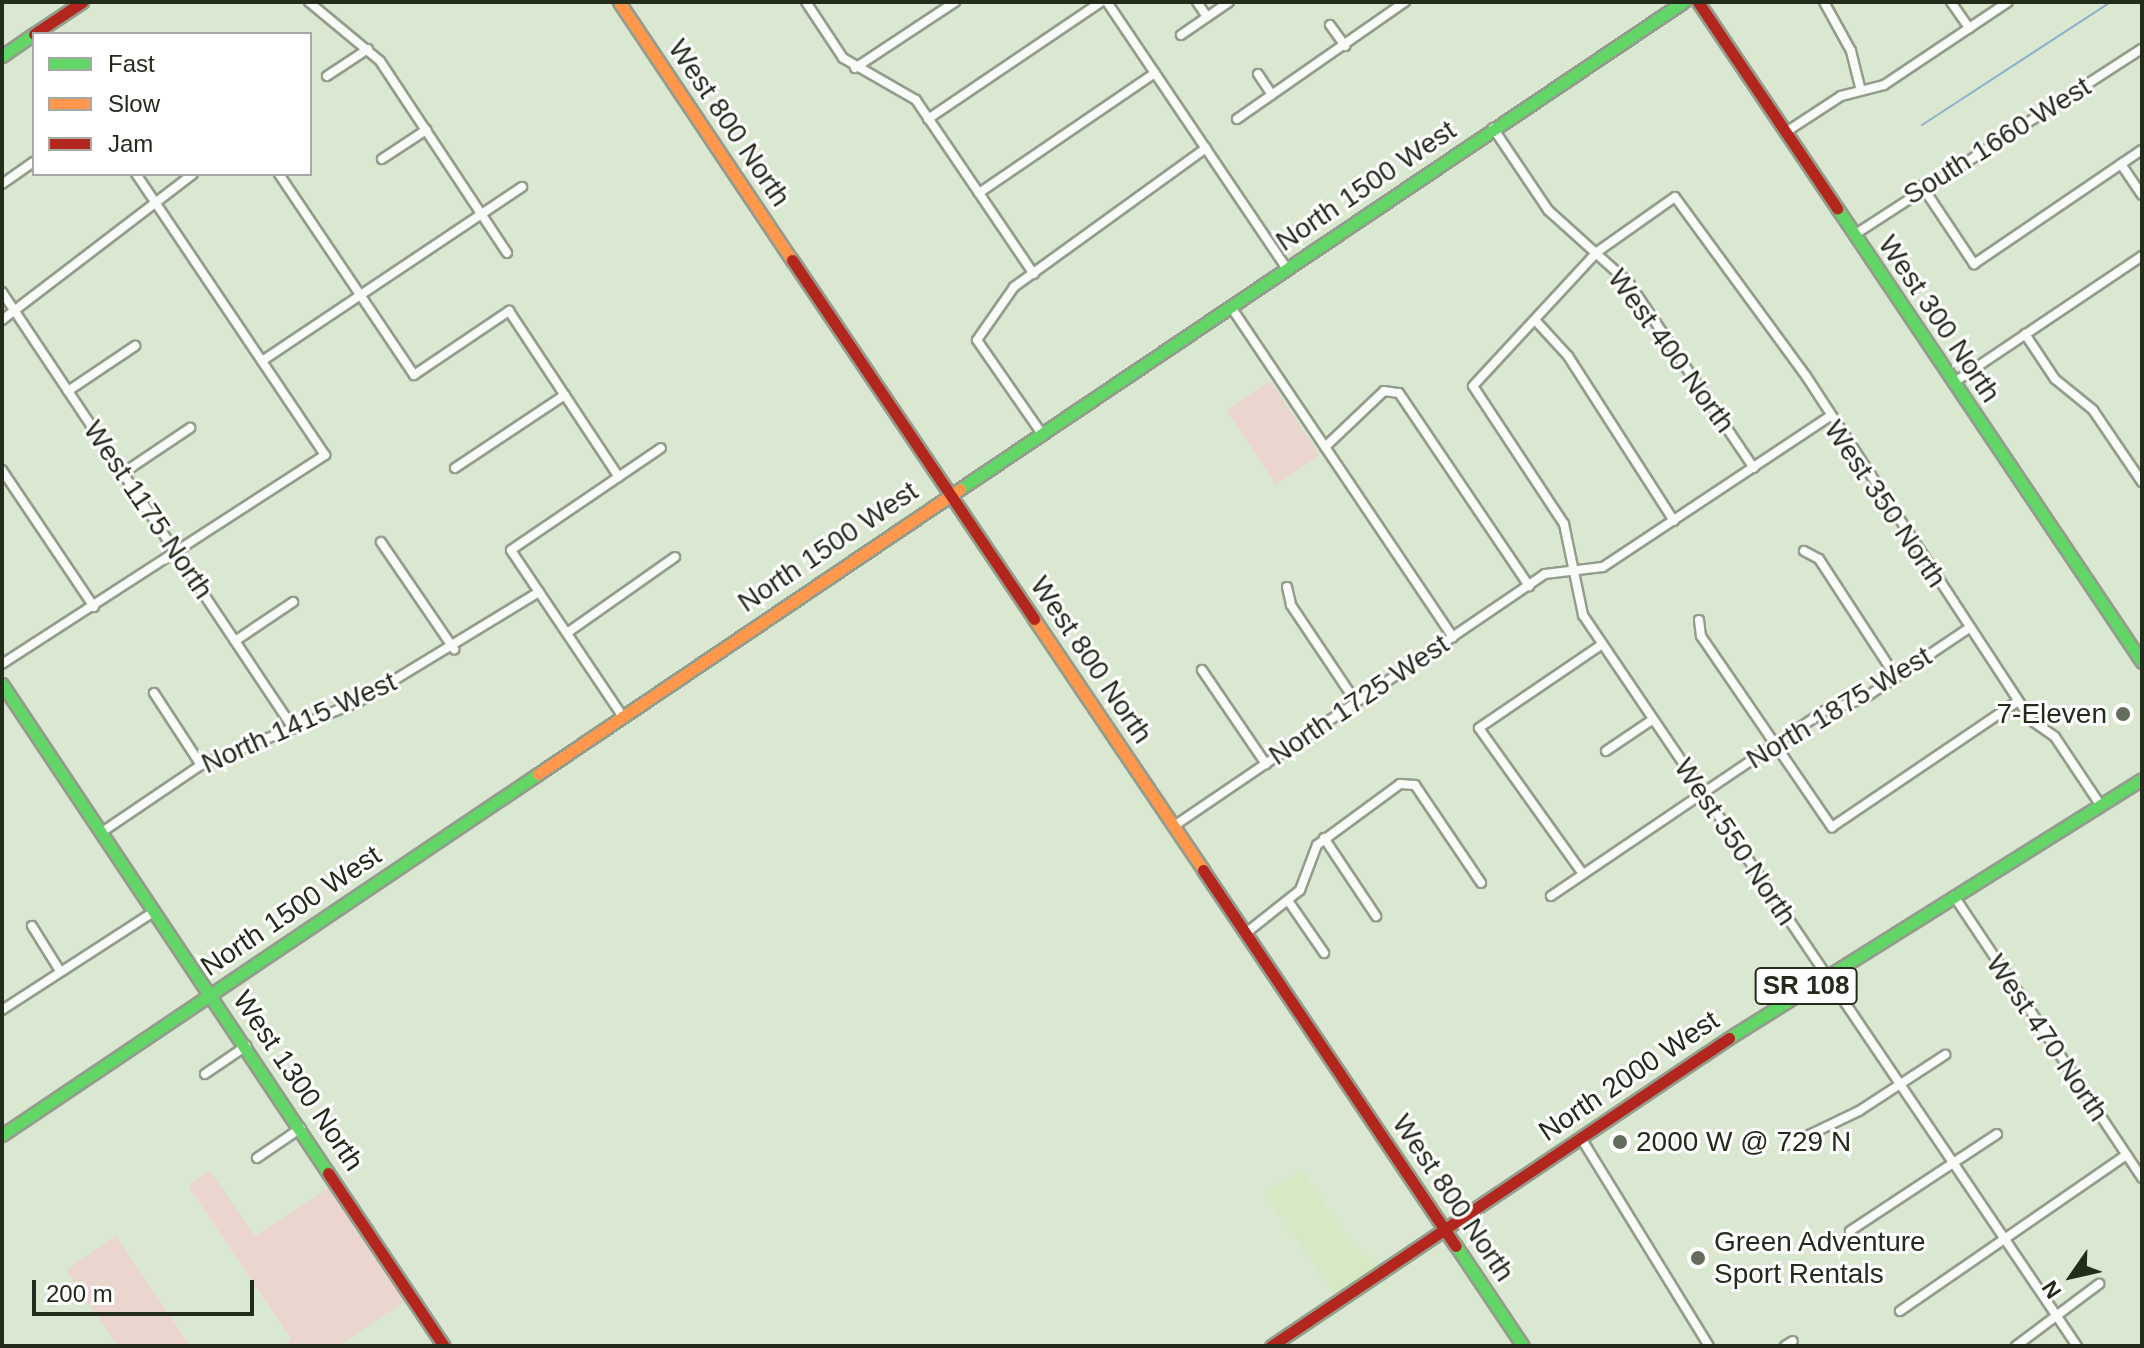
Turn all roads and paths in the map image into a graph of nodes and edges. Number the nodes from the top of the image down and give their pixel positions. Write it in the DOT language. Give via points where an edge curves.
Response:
graph roads {
  1 [pos="82,2"];
  2 [pos="309,2"];
  3 [pos="619,2"];
  4 [pos="806,2"];
  5 [pos="955,2"];
  6 [pos="1101,2"];
  7 [pos="1107,2"];
  8 [pos="1197,2"];
  9 [pos="1229,2"];
  10 [pos="1405,2"];
  11 [pos="1683,2"];
  12 [pos="1698,2"];
  13 [pos="1824,2"];
  14 [pos="1951,2"];
  15 [pos="2008,2"];
  16 [pos="1207,17"];
  17 [pos="1330,25"];
  18 [pos="1969,28"];
  19 [pos="38,32"];
  20 [pos="1181,35"];
  21 [pos="32,36"];
  22 [pos="1345,46"];
  23 [pos="368,49"];
  24 [pos="2142,49"];
  25 [pos="2,56"];
  26 [pos="855,68"];
  27 [pos="1155,73"];
  28 [pos="1258,74"];
  29 [pos="327,76"];
  30 [pos="1861,91"];
  31 [pos="1272,95"];
  32 [pos="928,119"];
  33 [pos="1237,119"];
  34 [pos="1493,128"];
  35 [pos="426,130"];
  36 [pos="1786,132"];
  37 [pos="1206,148"];
  38 [pos="2142,150"];
  39 [pos="382,159"];
  40 [pos="32,163"];
  41 [pos="2121,164"];
  42 [pos="137,176"];
  43 [pos="190,176"];
  44 [pos="280,176"];
  45 [pos="2,184"];
  46 [pos="1922,186"];
  47 [pos="522,187"];
  48 [pos="979,193"];
  49 [pos="2142,195"];
  50 [pos="153,200"];
  51 [pos="481,214"];
  52 [pos="1854,235"];
  53 [pos="1597,252"];
  54 [pos="507,253"];
  55 [pos="2142,256"];
  56 [pos="1287,269"];
  57 [pos="1034,274"];
  58 [pos="2,292"];
  59 [pos="360,294"];
  60 [pos="1231,307"];
  61 [pos="15,311"];
  62 [pos="2,320"];
  63 [pos="1535,320"];
  64 [pos="2025,334"];
  65 [pos="135,346"];
  66 [pos="262,361"];
  67 [pos="1953,383"];
  68 [pos="68,391"];
  69 [pos="565,395"];
  70 [pos="1827,418"];
  71 [pos="190,428"];
  72 [pos="1042,434"];
  73 [pos="1325,447"];
  74 [pos="661,448"];
  75 [pos="455,468"];
  76 [pos="1754,468"];
  77 [pos="2,470"];
  78 [pos="123,473"];
  79 [pos="619,477"];
  80 [pos="2142,482"];
  81 [pos="951,494"];
  82 [pos="1674,521"];
  83 [pos="381,542"];
  84 [pos="1804,551"];
  85 [pos="178,555"];
  86 [pos="675,557"];
  87 [pos="1573,569"];
  88 [pos="1529,586"];
  89 [pos="1287,587"];
  90 [pos="539,592"];
  91 [pos="293,602"];
  92 [pos="94,607"];
  93 [pos="1699,620"];
  94 [pos="1969,628"];
  95 [pos="567,633"];
  96 [pos="1453,637"];
  97 [pos="235,641"];
  98 [pos="1601,645"];
  99 [pos="454,649"];
  100 [pos="2142,662"];
  101 [pos="2,664"];
  102 [pos="1202,670"];
  103 [pos="1896,677"];
  104 [pos="2,684"];
  105 [pos="154,693"];
  106 [pos="2018,701"];
  107 [pos="1356,702"];
  108 [pos="621,714"];
  109 [pos="1652,720"];
  110 [pos="293,728"];
  111 [pos="1775,744"];
  112 [pos="1606,751"];
  113 [pos="1266,764"];
  114 [pos="201,765"];
  115 [pos="2142,779"];
  116 [pos="1702,794"];
  117 [pos="2101,806"];
  118 [pos="1174,826"];
  119 [pos="102,832"];
  120 [pos="1324,838"];
  121 [pos="1583,874"];
  122 [pos="1481,883"];
  123 [pos="1551,896"];
  124 [pos="1954,896"];
  125 [pos="1289,902"];
  126 [pos="155,911"];
  127 [pos="1376,916"];
  128 [pos="32,926"];
  129 [pos="1246,933"];
  130 [pos="1324,953"];
  131 [pos="60,971"];
  132 [pos="1826,975"];
  133 [pos="211,994"];
  134 [pos="2,1010"];
  135 [pos="246,1046"];
  136 [pos="1945,1055"];
  137 [pos="205,1074"];
  138 [pos="1901,1085"];
  139 [pos="301,1128"];
  140 [pos="1997,1134"];
  141 [pos="2,1135"];
  142 [pos="1581,1138"];
  143 [pos="1788,1145"];
  144 [pos="2126,1155"];
  145 [pos="257,1158"];
  146 [pos="1954,1163"];
  147 [pos="2142,1178"];
  148 [pos="1444,1230"];
  149 [pos="1850,1231"];
  150 [pos="2005,1239"];
  151 [pos="2099,1284"];
  152 [pos="1900,1311"];
  153 [pos="2058,1318"];
  154 [pos="444,1346"];
  155 [pos="1271,1346"];
  156 [pos="1523,1346"];
  157 [pos="1709,1346"];
  158 [pos="2016,1346"];
  159 [pos="2077,1346"];
  1 -- 19 [label="street"];
  2 -- 23 [label="street"];
  3 -- 81 [label="street, West 800 North"];
  4 -- 26 [label="street"];
  5 -- 26 [label="street"];
  6 -- 32 [label="street"];
  7 -- 27 [label="street"];
  8 -- 16 [label="street"];
  9 -- 16 [label="street"];
  10 -- 22 [label="street"];
  11 -- 34 [label="street, North 1500 West"];
  12 -- 36 [label="street, West 300 North"];
  13 -- 30 [label="street" via="1851,51"];
  14 -- 18 [label="street"];
  15 -- 18 [label="street"];
  16 -- 20 [label="street"];
  17 -- 22 [label="street"];
  18 -- 30 [label="street" via="1884,85"];
  21 -- 25 [label="street"];
  22 -- 31 [label="street"];
  23 -- 29 [label="street"];
  23 -- 35 [label="street"];
  24 -- 46 [label="street, South 1660 West" via="1982,156"];
  26 -- 32 [label="street" via="903,90"];
  27 -- 37 [label="street"];
  27 -- 48 [label="street"];
  28 -- 31 [label="street"];
  30 -- 36 [label="street"];
  31 -- 33 [label="street"];
  32 -- 48 [label="street"];
  34 -- 53 [label="street, West 400 North" via="1548,210"];
  34 -- 56 [label="street, North 1500 West"];
  35 -- 39 [label="street"];
  35 -- 51 [label="street"];
  36 -- 52 [label="street, West 300 North"];
  37 -- 56 [label="street"];
  37 -- 57 [label="street"];
  38 -- 41 [label="street"];
  40 -- 45 [label="street"];
  41 -- 46 [label="street" via="1974,264"];
  41 -- 49 [label="street"];
  42 -- 50 [label="street"];
  43 -- 50 [label="street"];
  44 -- 59 [label="street"];
  46 -- 52 [label="street, South 1660 West"];
  47 -- 51 [label="street"];
  48 -- 57 [label="street"];
  50 -- 61 [label="street"];
  50 -- 66 [label="street"];
  51 -- 54 [label="street"];
  51 -- 59 [label="street"];
  52 -- 67 [label="street, West 300 North"];
  53 -- 63 [label="street"];
  53 -- 70 [label="street, West 350 North" via="1675,197 1730,264"];
  53 -- 76 [label="street, West 400 North" via="1629,283"];
  55 -- 64 [label="street"];
  56 -- 60 [label="street, North 1500 West"];
  57 -- 72 [label="street" via="1014,287 977,340"];
  58 -- 61 [label="street, West 1175 North"];
  59 -- 66 [label="street"];
  59 -- 69 [label="street" via="414,375 509,311"];
  60 -- 72 [label="street, North 1500 West"];
  60 -- 73 [label="street"];
  61 -- 62 [label="street"];
  61 -- 68 [label="street, West 1175 North"];
  63 -- 82 [label="street" via="1568,356"];
  63 -- 87 [label="street, West 550 North" via="1473,386 1564,524"];
  64 -- 67 [label="street"];
  64 -- 80 [label="street" via="2055,379 2093,410"];
  65 -- 68 [label="street"];
  66 -- 85 [label="street" via="325,455"];
  67 -- 100 [label="street, West 300 North"];
  68 -- 78 [label="street, West 1175 North"];
  69 -- 75 [label="street"];
  69 -- 79 [label="street"];
  70 -- 76 [label="street"];
  70 -- 94 [label="street, West 350 North"];
  71 -- 78 [label="street"];
  72 -- 81 [label="street, North 1500 West"];
  73 -- 88 [label="street" via="1384,391 1399,393"];
  73 -- 96 [label="street"];
  74 -- 79 [label="street"];
  76 -- 82 [label="street"];
  77 -- 92 [label="street"];
  78 -- 85 [label="street, West 1175 North"];
  79 -- 90 [label="street" via="511,550"];
  81 -- 108 [label="street, North 1500 West"];
  81 -- 118 [label="street, West 800 North"];
  82 -- 87 [label="street" via="1603,567"];
  83 -- 99 [label="street"];
  84 -- 103 [label="street" via="1819,559"];
  85 -- 92 [label="street"];
  85 -- 97 [label="street, West 1175 North"];
  86 -- 95 [label="street"];
  87 -- 88 [label="street, North 1725 West" via="1545,574"];
  87 -- 98 [label="street, West 550 North" via="1583,615"];
  88 -- 96 [label="street, North 1725 West"];
  89 -- 107 [label="street" via="1291,605"];
  90 -- 95 [label="street"];
  90 -- 99 [label="street, North 1415 West"];
  91 -- 97 [label="street"];
  92 -- 101 [label="street"];
  93 -- 111 [label="street" via="1701,636"];
  94 -- 103 [label="street, North 1875 West"];
  94 -- 106 [label="street, West 350 North"];
  95 -- 108 [label="street"];
  96 -- 107 [label="street, North 1725 West"];
  97 -- 110 [label="street, West 1175 North"];
  98 -- 109 [label="street, West 550 North"];
  98 -- 121 [label="street" via="1479,728"];
  99 -- 110 [label="street, North 1415 West"];
  102 -- 113 [label="street"];
  103 -- 111 [label="street, North 1875 West"];
  104 -- 119 [label="street, West 1300 North"];
  105 -- 114 [label="street"];
  106 -- 111 [label="street" via="1832,827"];
  106 -- 117 [label="street, West 350 North" via="2055,737"];
  107 -- 113 [label="street, North 1725 West"];
  108 -- 133 [label="street, North 1500 West"];
  109 -- 112 [label="street"];
  109 -- 116 [label="street, West 550 North"];
  110 -- 114 [label="street, North 1415 West"];
  111 -- 116 [label="street, North 1875 West"];
  113 -- 118 [label="street, North 1725 West"];
  114 -- 119 [label="street, North 1415 West"];
  115 -- 117 [label="street, North 2000 West / SR 108"];
  116 -- 121 [label="street, North 1875 West"];
  116 -- 132 [label="street, West 550 North"];
  117 -- 124 [label="street, North 2000 West / SR 108"];
  118 -- 129 [label="street, West 800 North"];
  119 -- 126 [label="street, West 1300 North"];
  120 -- 122 [label="street" via="1408,783"];
  120 -- 125 [label="street"];
  120 -- 127 [label="street"];
  121 -- 123 [label="street, North 1875 West"];
  124 -- 132 [label="street, North 2000 West / SR 108"];
  124 -- 144 [label="street, West 470 North"];
  125 -- 129 [label="street"];
  125 -- 130 [label="street"];
  126 -- 131 [label="street"];
  126 -- 133 [label="street, West 1300 North"];
  128 -- 131 [label="street"];
  129 -- 148 [label="street, West 800 North"];
  131 -- 134 [label="street"];
  132 -- 138 [label="street, West 550 North"];
  132 -- 142 [label="street, North 2000 West / SR 108"];
  133 -- 135 [label="street, West 1300 North"];
  133 -- 141 [label="street, North 1500 West"];
  135 -- 137 [label="street"];
  135 -- 139 [label="street, West 1300 North"];
  136 -- 138 [label="street"];
  138 -- 143 [label="street"];
  138 -- 146 [label="street, West 550 North"];
  139 -- 145 [label="street"];
  139 -- 154 [label="street, West 1300 North"];
  140 -- 146 [label="street"];
  142 -- 148 [label="street, North 2000 West / SR 108"];
  142 -- 157 [label="street"];
  144 -- 147 [label="street, West 470 North"];
  144 -- 150 [label="street"];
  146 -- 149 [label="street"];
  146 -- 150 [label="street, West 550 North"];
  148 -- 155 [label="street, North 2000 West / SR 108"];
  148 -- 156 [label="street, West 800 North"];
  150 -- 152 [label="street"];
  150 -- 153 [label="street, West 550 North"];
  151 -- 153 [label="street"];
  153 -- 158 [label="street"];
  153 -- 159 [label="street, West 550 North"];
}
